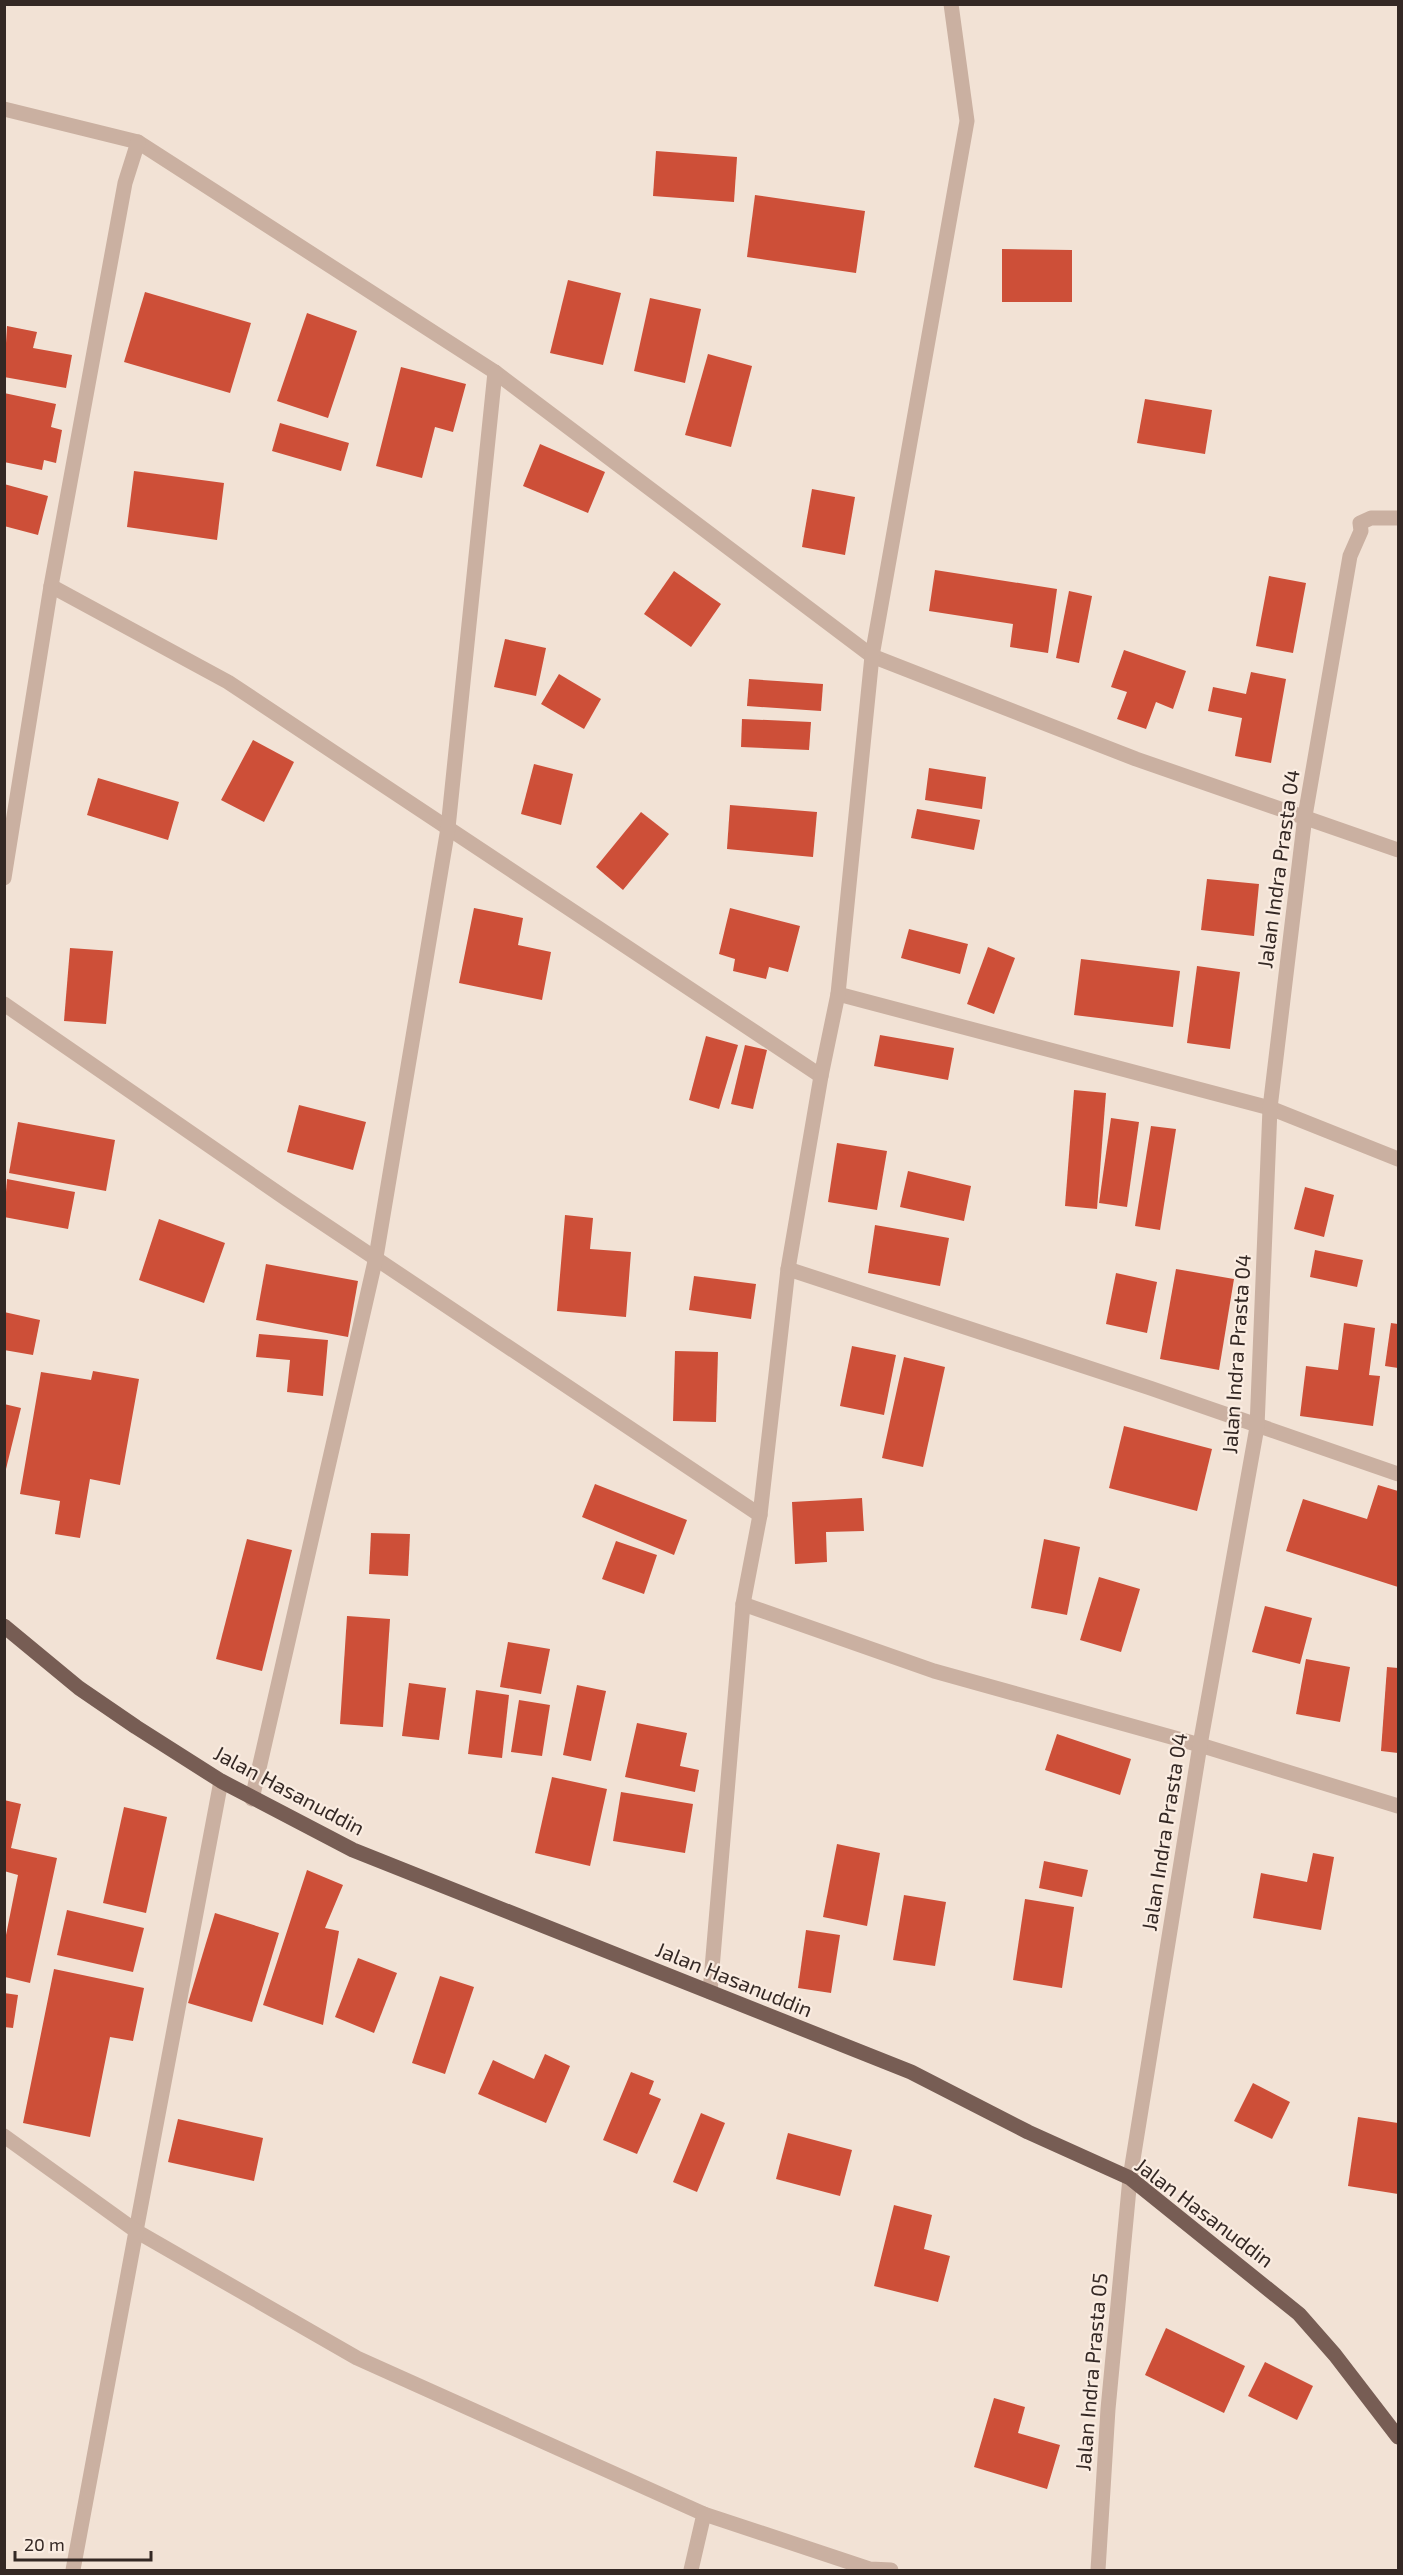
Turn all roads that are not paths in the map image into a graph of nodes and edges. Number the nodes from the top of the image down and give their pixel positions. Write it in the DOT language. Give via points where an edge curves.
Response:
graph roads {
  1 [pos="951,4"];
  2 [pos="4,109"];
  3 [pos="138,142"];
  4 [pos="495,372"];
  5 [pos="1398,518"];
  6 [pos="51,586"];
  7 [pos="872,656"];
  8 [pos="1305,816"];
  9 [pos="448,828"];
  10 [pos="1398,850"];
  11 [pos="4,878"];
  12 [pos="838,994"];
  13 [pos="4,1004"];
  14 [pos="821,1076"];
  15 [pos="1270,1108"];
  16 [pos="1398,1160"];
  17 [pos="376,1257"];
  18 [pos="788,1269"];
  19 [pos="1257,1427"];
  20 [pos="1398,1474"];
  21 [pos="760,1515"];
  22 [pos="743,1604"];
  23 [pos="4,1626"];
  24 [pos="1200,1744"];
  25 [pos="221,1781"];
  26 [pos="252,1799"];
  27 [pos="1398,1806"];
  28 [pos="710,1992"];
  29 [pos="4,2136"];
  30 [pos="1130,2178"];
  31 [pos="136,2231"];
  32 [pos="1398,2438"];
  33 [pos="704,2514"];
  34 [pos="73,2571"];
  35 [pos="691,2571"];
  36 [pos="891,2571"];
  37 [pos="1098,2571"];
  1 -- 7 [label="street" via="967,121"];
  2 -- 3 [label="street"];
  3 -- 4 [label="street"];
  3 -- 6 [label="street" via="124,183"];
  4 -- 7 [label="street"];
  4 -- 9 [label="street"];
  5 -- 8 [label="street, Jalan Indra Prasta 04" via="1371,518 1360,523 1361,531 1350,556"];
  6 -- 9 [label="street" via="228,682"];
  6 -- 11 [label="street"];
  7 -- 8 [label="street" via="1136,759"];
  7 -- 12 [label="street"];
  8 -- 10 [label="street"];
  8 -- 15 [label="street, Jalan Indra Prasta 04"];
  9 -- 14 [label="street"];
  9 -- 17 [label="street"];
  12 -- 14 [label="street"];
  12 -- 15 [label="street"];
  13 -- 17 [label="street"];
  14 -- 18 [label="street"];
  15 -- 16 [label="street"];
  15 -- 19 [label="street, Jalan Indra Prasta 04"];
  17 -- 21 [label="street"];
  17 -- 26 [label="street"];
  18 -- 19 [label="street"];
  18 -- 21 [label="street"];
  19 -- 20 [label="street"];
  19 -- 24 [label="street, Jalan Indra Prasta 04"];
  21 -- 22 [label="street"];
  22 -- 24 [label="street" via="934,1671"];
  22 -- 28 [label="street"];
  23 -- 25 [label="main road, Jalan Hasanuddin" via="79,1688"];
  24 -- 27 [label="street"];
  24 -- 30 [label="street, Jalan Indra Prasta 04"];
  25 -- 26 [label="main road, Jalan Hasanuddin"];
  25 -- 31 [label="street"];
  26 -- 28 [label="main road, Jalan Hasanuddin" via="353,1850"];
  28 -- 30 [label="main road, Jalan Hasanuddin" via="911,2072 1028,2132"];
  29 -- 31 [label="street"];
  30 -- 32 [label="main road, Jalan Hasanuddin" via="1299,2314"];
  30 -- 37 [label="street, Jalan Indra Prasta 05" via="1108,2409"];
  31 -- 33 [label="street" via="357,2358"];
  31 -- 34 [label="street"];
  33 -- 35 [label="street"];
  33 -- 36 [label="street" via="870,2569"];
}
